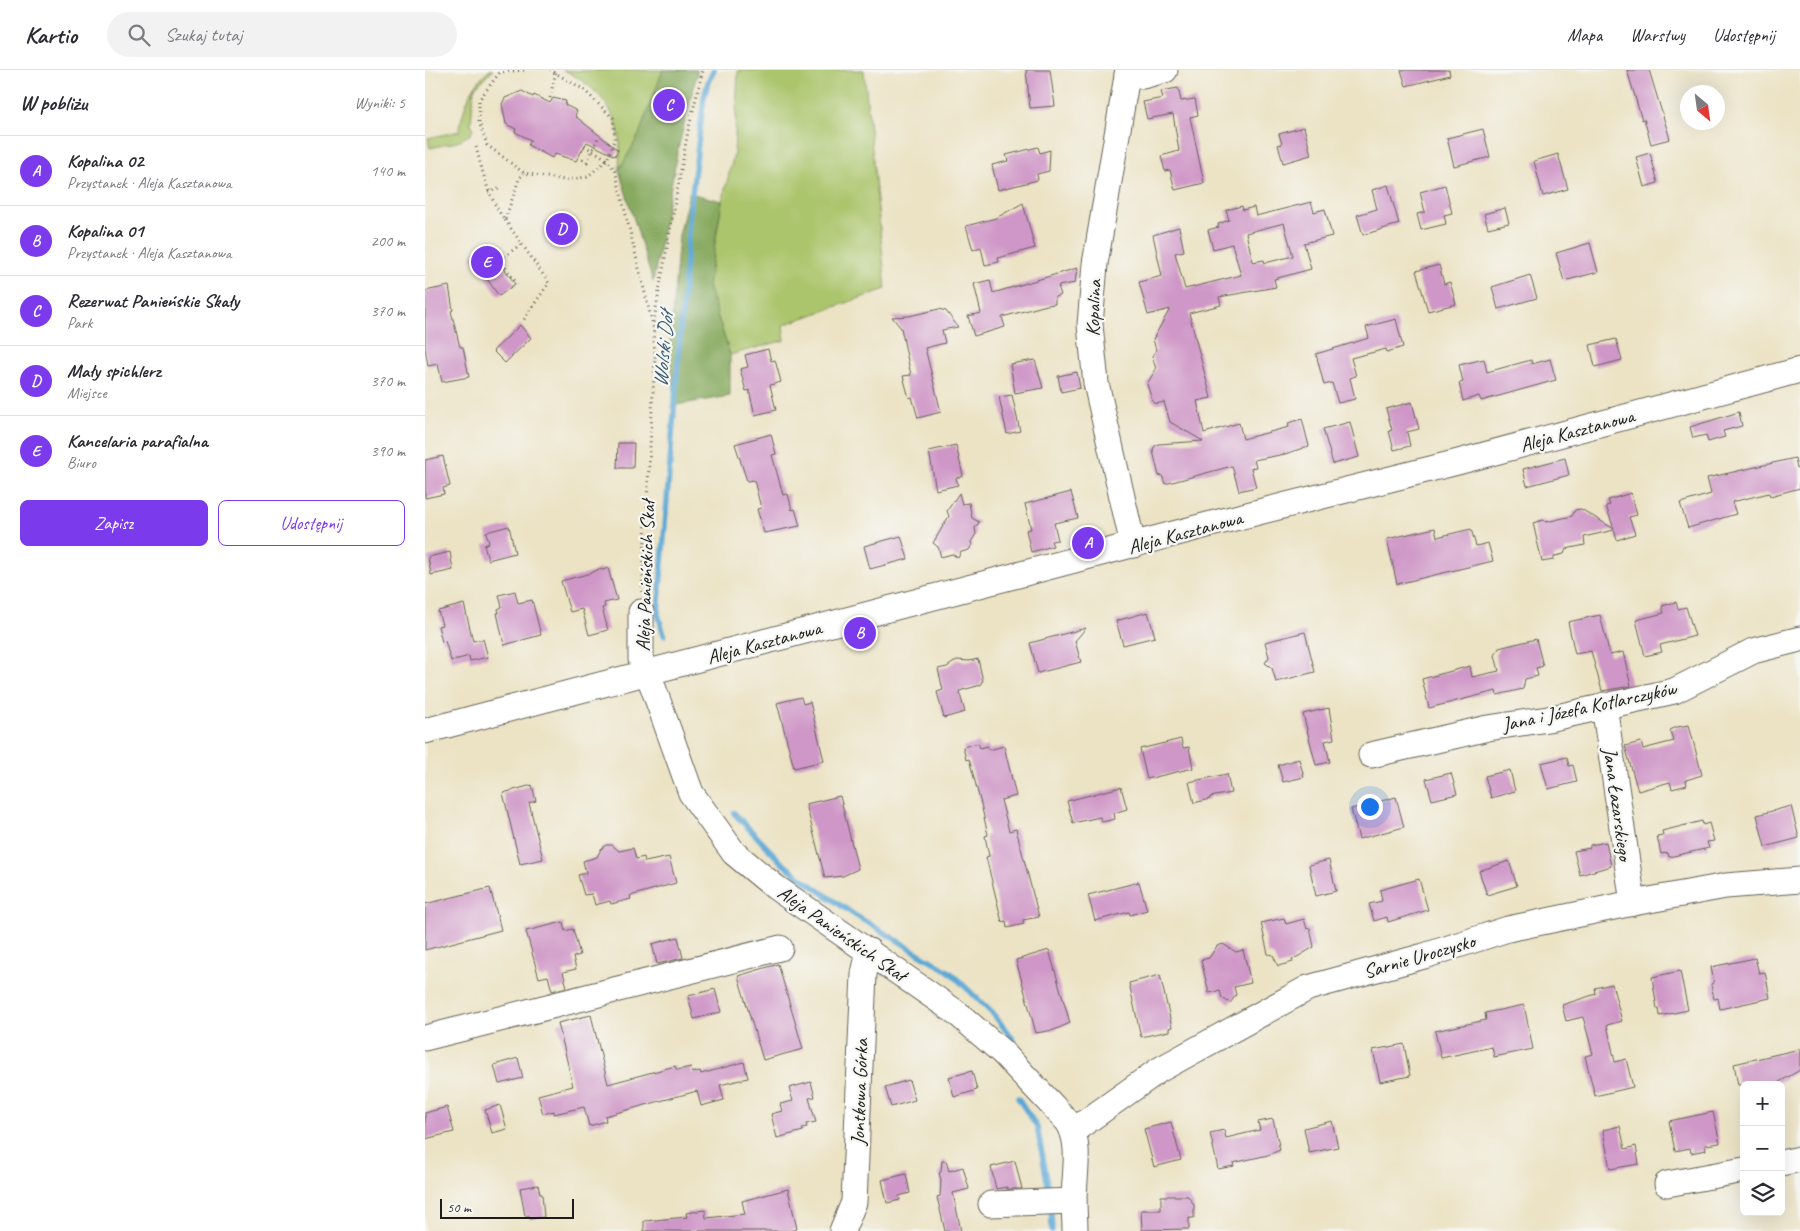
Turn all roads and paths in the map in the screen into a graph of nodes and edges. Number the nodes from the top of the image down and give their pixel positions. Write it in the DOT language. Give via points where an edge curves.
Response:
graph roads {
  1 [pos="524,70"];
  2 [pos="550,70"];
  3 [pos="703,70"];
  4 [pos="1165,70"];
  5 [pos="556,71"];
  6 [pos="1127,72"];
  7 [pos="550,98"];
  8 [pos="473,100"];
  9 [pos="479,100"];
  10 [pos="596,137"];
  11 [pos="584,146"];
  12 [pos="476,147"];
  13 [pos="592,150"];
  14 [pos="578,157"];
  15 [pos="607,160"];
  16 [pos="523,173"];
  17 [pos="502,188"];
  18 [pos="488,192"];
  19 [pos="505,220"];
  20 [pos="488,243"];
  21 [pos="521,244"];
  22 [pos="499,260"];
  23 [pos="517,284"];
  24 [pos="523,323"];
  25 [pos="653,325"];
  26 [pos="1800,370"];
  27 [pos="1133,545"];
  28 [pos="641,612"];
  29 [pos="1800,639"];
  30 [pos="648,673"];
  31 [pos="1604,705"];
  32 [pos="425,728"];
  33 [pos="1371,755"];
  34 [pos="1800,880"];
  35 [pos="1633,903"];
  36 [pos="780,948"];
  37 [pos="869,951"];
  38 [pos="425,1038"];
  39 [pos="1073,1130"];
  40 [pos="1800,1159"];
  41 [pos="1785,1162"];
  42 [pos="1740,1171"];
  43 [pos="1667,1184"];
  44 [pos="1074,1201"];
  45 [pos="991,1204"];
  46 [pos="842,1231"];
  47 [pos="1075,1231"];
  1 -- 9 [label="path" via="500,72"];
  2 -- 5 [label="path"];
  3 -- 25 [label="path, Aleja Panieńskich Skał" via="688,131"];
  4 -- 6 [label="street" via="1143,76"];
  5 -- 7 [label="path"];
  5 -- 15 [label="path" via="583,89 613,118 615,139"];
  6 -- 27 [label="street, Kopalina" via="1095,264 1090,325 1096,383"];
  8 -- 9 [label="path"];
  9 -- 16 [label="path" via="479,122 487,145"];
  10 -- 13 [label="path" via="599,138"];
  11 -- 13 [label="path"];
  12 -- 18 [label="path"];
  13 -- 14 [label="path" via="587,162"];
  13 -- 15 [label="path"];
  15 -- 16 [label="path" via="587,177 564,180"];
  15 -- 25 [label="path" via="617,176"];
  16 -- 19 [label="path"];
  17 -- 18 [label="path"];
  18 -- 19 [label="path"];
  19 -- 21 [label="path"];
  20 -- 22 [label="path"];
  21 -- 22 [label="path"];
  21 -- 24 [label="path" via="549,283"];
  22 -- 23 [label="path"];
  25 -- 28 [label="path, Aleja Panieńskich Skał" via="655,357"];
  26 -- 27 [label="street, Aleja Kasztanowa"];
  27 -- 30 [label="street, Aleja Kasztanowa"];
  28 -- 30 [label="street, Aleja Panieńskich Skał" via="641,659"];
  29 -- 31 [label="street, Jana i Józefa Kotlarczyków" via="1753,651 1674,691"];
  30 -- 32 [label="street, Aleja Kasztanowa"];
  30 -- 37 [label="street, Aleja Panieńskich Skał" via="691,793 734,853 775,887"];
  31 -- 33 [label="street, Jana i Józefa Kotlarczyków"];
  31 -- 35 [label="street, Jana Łazarskiego"];
  34 -- 35 [label="street, Sarnie Uroczysko" via="1726,886"];
  35 -- 39 [label="street, Sarnie Uroczysko" via="1508,930 1308,988 1159,1070"];
  36 -- 38 [label="street"];
  37 -- 39 [label="street, Aleja Panieńskich Skał" via="978,1030"];
  37 -- 46 [label="street, Jontkowa Górka" via="864,974 854,1202"];
  39 -- 44 [label="street" via="1076,1143"];
  40 -- 41 [label="street"];
  42 -- 43 [label="street"];
  44 -- 45 [label="street"];
  44 -- 47 [label="street"];
}
